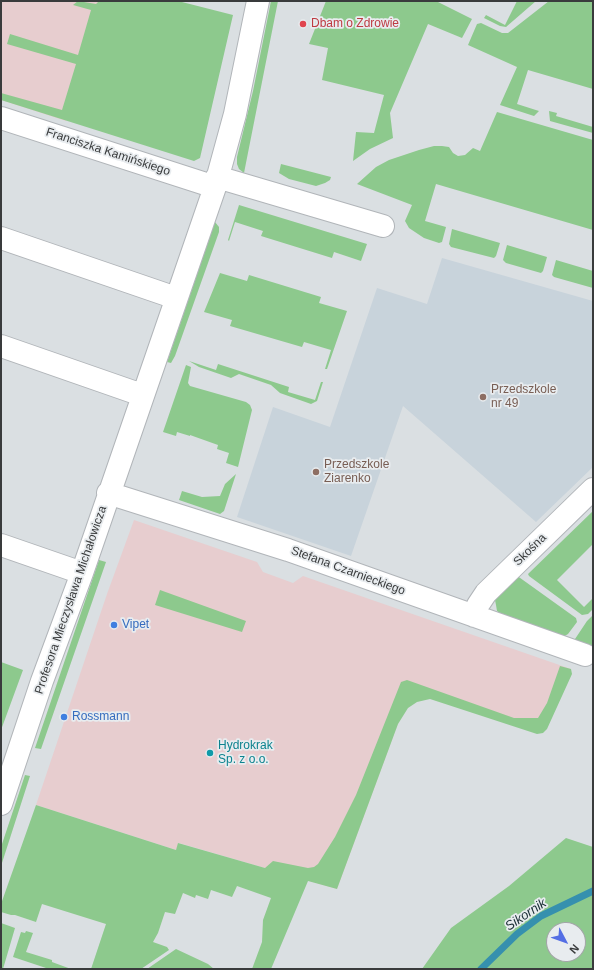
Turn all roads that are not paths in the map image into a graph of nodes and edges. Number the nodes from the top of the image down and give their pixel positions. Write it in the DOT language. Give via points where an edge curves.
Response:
graph roads {
  1 [pos="258,1"];
  2 [pos="1,118"];
  3 [pos="216,182"];
  4 [pos="383,226"];
  5 [pos="1,238"];
  6 [pos="176,298"];
  7 [pos="1,346"];
  8 [pos="142,396"];
  9 [pos="593,489"];
  10 [pos="108,493"];
  11 [pos="1,545"];
  12 [pos="82,572"];
  13 [pos="474,616"];
  14 [pos="585,655"];
  15 [pos="1,804"];
  1 -- 3 [label="street, Profesora Mieczysława Michałowicza" via="235,114"];
  2 -- 3 [label="street, Franciszka Kamińskiego"];
  3 -- 4 [label="street, Franciszka Kamińskiego"];
  3 -- 6 [label="street, Profesora Mieczysława Michałowicza"];
  5 -- 6 [label="street"];
  6 -- 8 [label="street, Profesora Mieczysława Michałowicza"];
  7 -- 8 [label="street"];
  8 -- 10 [label="street, Profesora Mieczysława Michałowicza"];
  9 -- 13 [label="street, Skośna" via="486,593"];
  10 -- 12 [label="street, Profesora Mieczysława Michałowicza"];
  10 -- 13 [label="street, Stefana Czarnieckiego" via="288,550"];
  11 -- 12 [label="street"];
  12 -- 15 [label="street, Profesora Mieczysława Michałowicza"];
  13 -- 14 [label="street, Stefana Czarnieckiego"];
}
